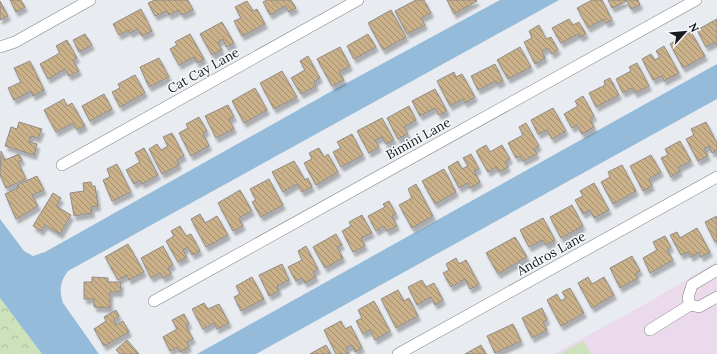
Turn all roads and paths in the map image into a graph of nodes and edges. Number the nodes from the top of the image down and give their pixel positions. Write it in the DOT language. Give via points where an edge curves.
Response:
graph roads {
  1 [pos="90,0"];
  2 [pos="358,0"];
  3 [pos="696,0"];
  4 [pos="0,47"];
  5 [pos="62,165"];
  6 [pos="717,177"];
  7 [pos="717,270"];
  8 [pos="717,299"];
  9 [pos="154,301"];
  10 [pos="690,305"];
  11 [pos="650,330"];
  12 [pos="398,354"];
  1 -- 4 [label="street" via="14,42"];
  2 -- 5 [label="street, Cat Cay Lane"];
  3 -- 9 [label="street, Bimini Lane"];
  6 -- 12 [label="street, Andros Lane"];
  7 -- 10 [label="street" via="692,285 688,298"];
  8 -- 10 [label="street" via="699,307"];
  10 -- 11 [label="street"];
}
